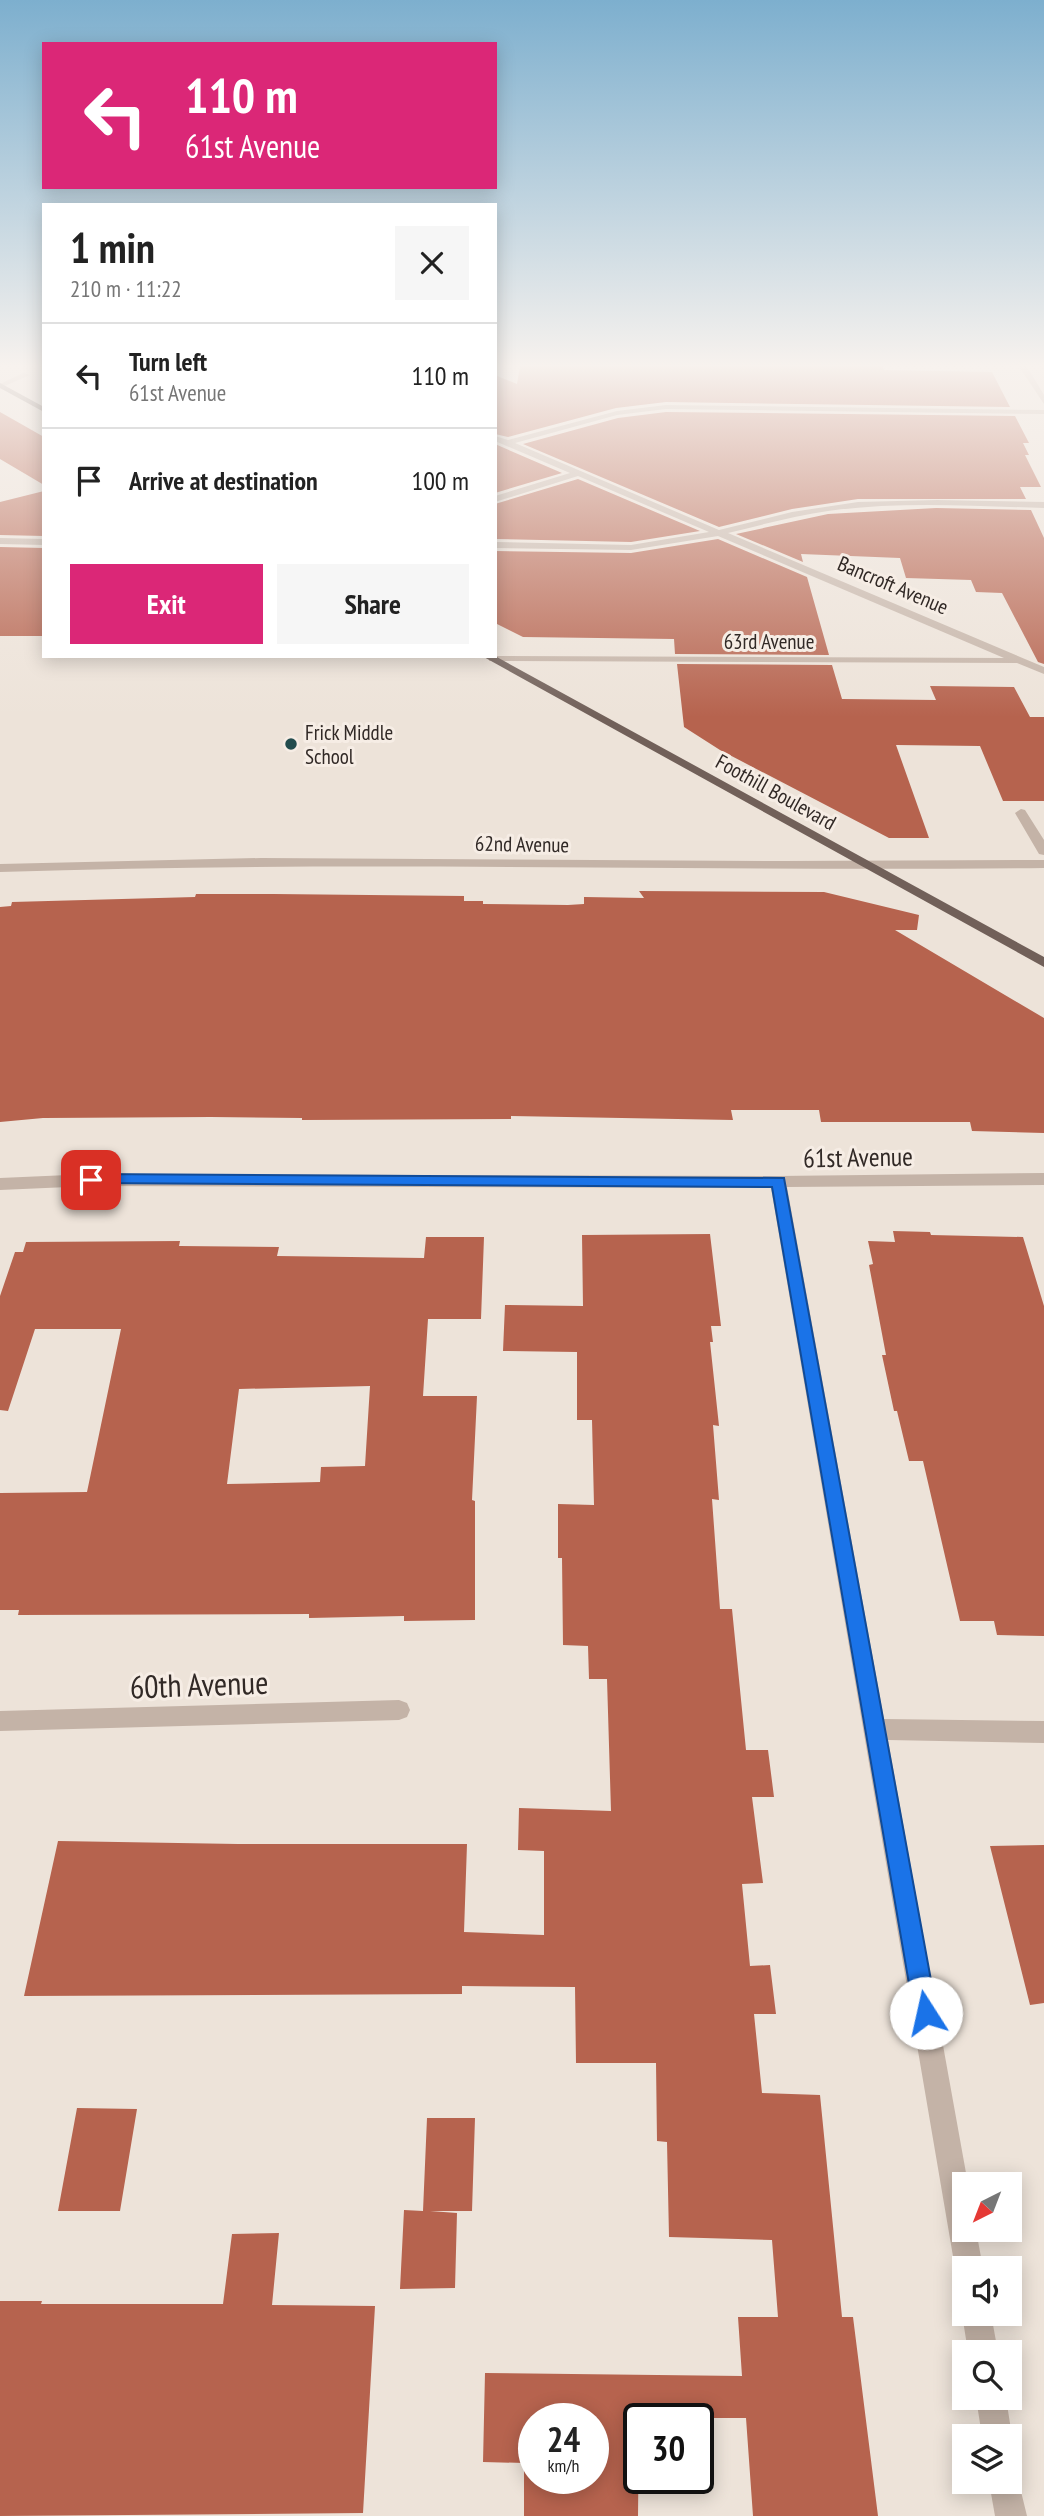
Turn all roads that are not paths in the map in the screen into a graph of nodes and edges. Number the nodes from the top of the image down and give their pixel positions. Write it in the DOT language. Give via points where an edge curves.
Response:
graph roads {
  1 [pos="549,482"];
  2 [pos="601,482"];
  3 [pos="497,498"];
  4 [pos="1044,505"];
  5 [pos="720,532"];
  6 [pos="0,541"];
  7 [pos="42,542"];
  8 [pos="497,545"];
  9 [pos="490,658"];
  10 [pos="1023,661"];
  11 [pos="1044,661"];
  12 [pos="1044,671"];
  13 [pos="1021,813"];
  14 [pos="1044,851"];
  15 [pos="1044,864"];
  16 [pos="870,867"];
  17 [pos="0,868"];
  18 [pos="1044,964"];
  19 [pos="1044,1179"];
  20 [pos="778,1182"];
  21 [pos="0,1184"];
  22 [pos="399,1710"];
  23 [pos="0,1721"];
  24 [pos="876,1729"];
  25 [pos="1044,1732"];
  26 [pos="967,2256"];
  27 [pos="1007,2494"];
  28 [pos="1011,2516"];
  1 -- 3 [label="street"];
  2 -- 5 [label="street, Bancroft Avenue"];
  4 -- 5 [label="street" via="866,504"];
  5 -- 8 [label="street" via="627,549"];
  5 -- 10 [label="street, Bancroft Avenue"];
  6 -- 7 [label="street"];
  9 -- 10 [label="street, 63rd Avenue"];
  9 -- 16 [label="main road, Foothill Boulevard"];
  10 -- 11 [label="street, 63rd Avenue"];
  10 -- 12 [label="street, Bancroft Avenue"];
  13 -- 14 [label="street"];
  15 -- 16 [label="street, 62nd Avenue"];
  16 -- 17 [label="street, 62nd Avenue" via="145,861"];
  16 -- 18 [label="main road, Foothill Boulevard"];
  19 -- 20 [label="street, 61st Avenue"];
  20 -- 21 [label="street, 61st Avenue" via="91,1180"];
  20 -- 24 [label="street"];
  22 -- 23 [label="street, 60th Avenue"];
  24 -- 25 [label="street"];
  24 -- 26 [label="street"];
  27 -- 28 [label="street"];
}
